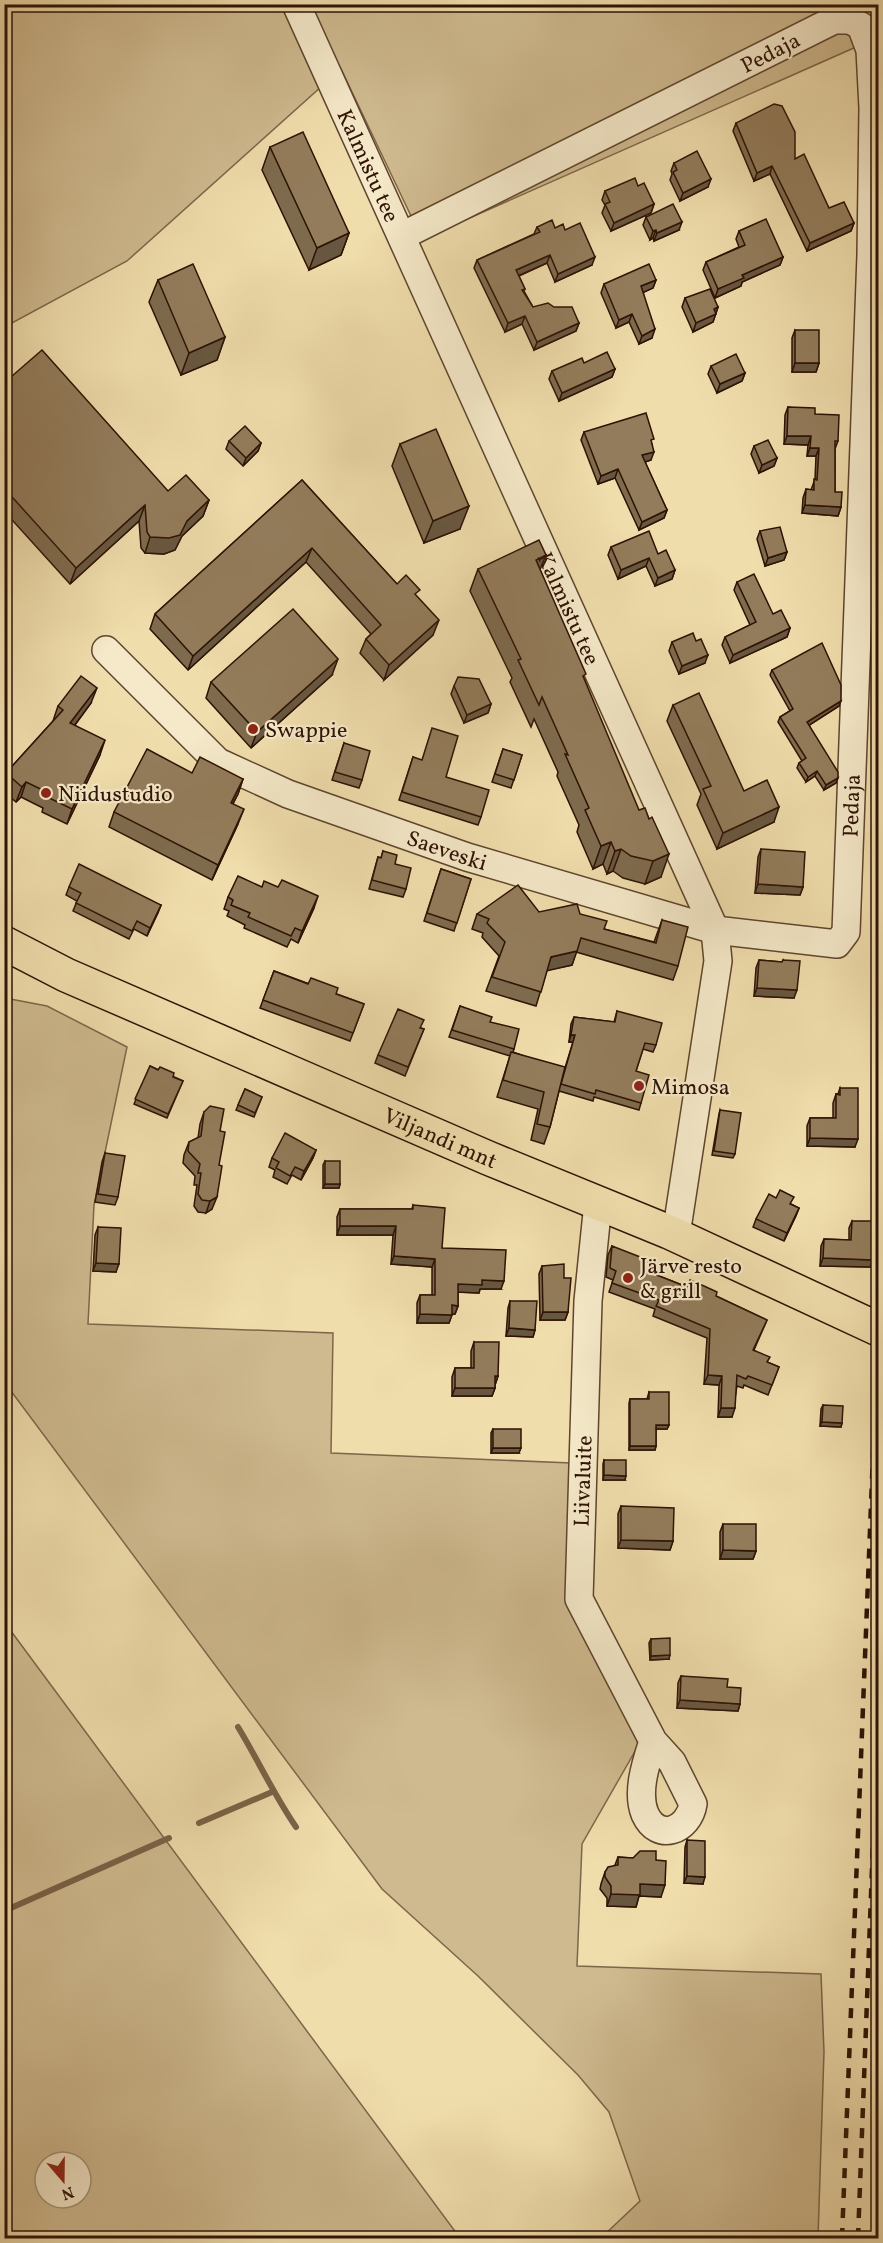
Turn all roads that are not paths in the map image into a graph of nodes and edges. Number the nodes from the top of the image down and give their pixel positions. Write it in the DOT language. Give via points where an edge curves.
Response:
graph roads {
  1 [pos="296,4"];
  2 [pos="402,236"];
  3 [pos="106,650"];
  4 [pos="715,930"];
  5 [pos="4,943"];
  6 [pos="837,944"];
  7 [pos="598,1203"];
  8 [pos="676,1235"];
  9 [pos="879,1329"];
  10 [pos="653,1741"];
  1 -- 2 [label="street, Kalmistu tee"];
  2 -- 4 [label="street, Kalmistu tee"];
  2 -- 6 [label="street, Pedaja" via="834,20 850,20 861,26 870,50 873,96 871,255 846,932"];
  3 -- 4 [label="street, Saeveski" via="218,762 288,794 467,857"];
  4 -- 6 [label="street, Saeveski"];
  4 -- 8 [label="street, Kalmistu tee" via="718,961"];
  5 -- 7 [label="main road, Viljandi mnt" via="66,975"];
  7 -- 8 [label="main road, Viljandi mnt"];
  7 -- 10 [label="street, Liivaluite" via="588,1301 579,1599"];
  8 -- 9 [label="main road, Viljandi mnt"];
}
